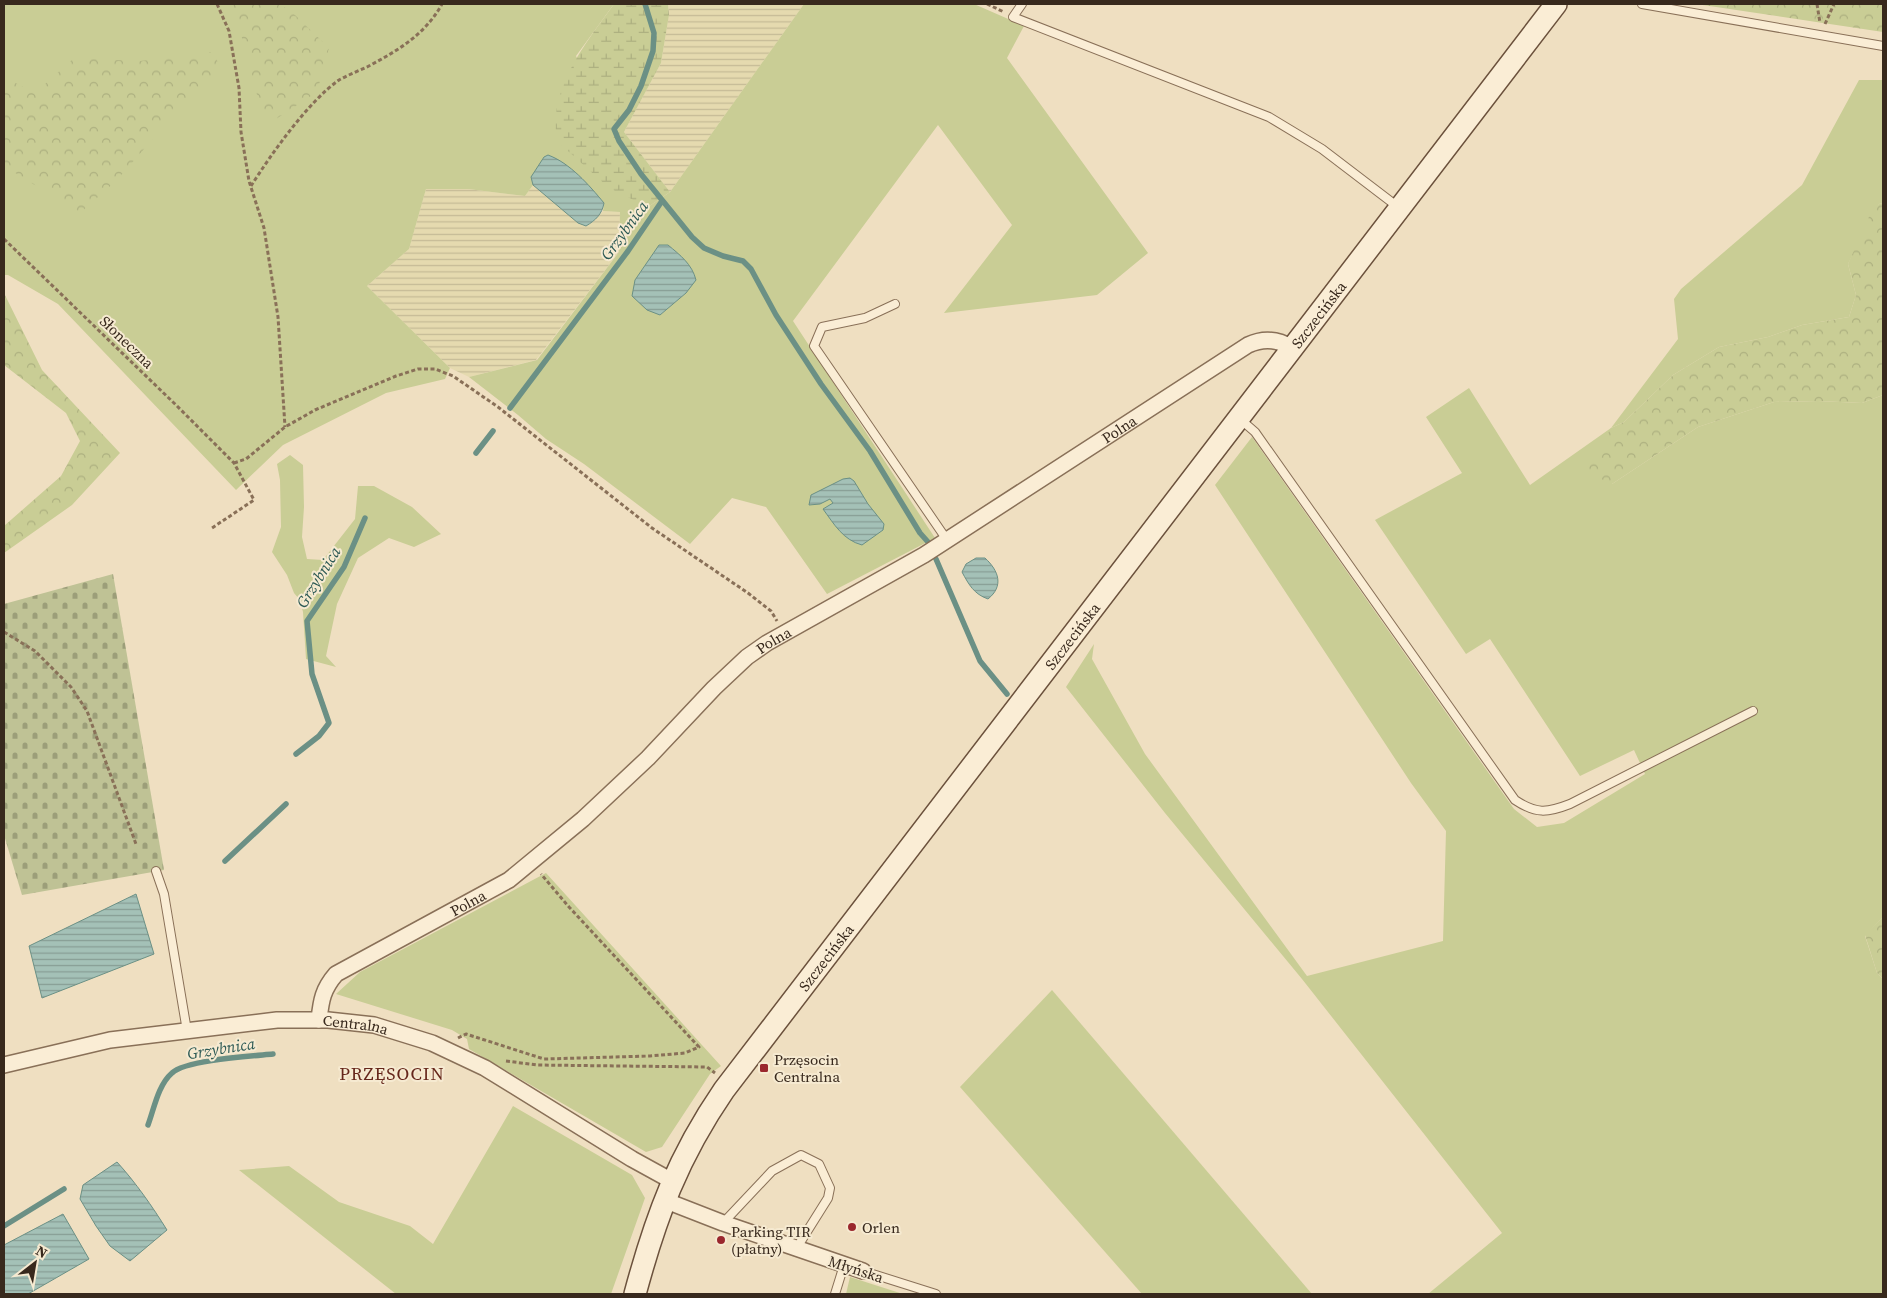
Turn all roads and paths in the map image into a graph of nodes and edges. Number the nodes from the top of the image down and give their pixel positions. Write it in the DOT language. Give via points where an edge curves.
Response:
graph roads {
  1 [pos="217,4"];
  2 [pos="442,4"];
  3 [pos="987,4"];
  4 [pos="1022,4"];
  5 [pos="1556,4"];
  6 [pos="1642,4"];
  7 [pos="1818,4"];
  8 [pos="1834,4"];
  9 [pos="1013,17"];
  10 [pos="1821,36"];
  11 [pos="1883,46"];
  12 [pos="251,186"];
  13 [pos="1399,208"];
  14 [pos="4,239"];
  15 [pos="895,304"];
  16 [pos="1292,348"];
  17 [pos="1238,418"];
  18 [pos="285,426"];
  19 [pos="234,463"];
  20 [pos="212,528"];
  21 [pos="946,540"];
  22 [pos="4,632"];
  23 [pos="785,632"];
  24 [pos="1753,711"];
  25 [pos="136,844"];
  26 [pos="530,862"];
  27 [pos="156,871"];
  28 [pos="319,1020"];
  29 [pos="187,1031"];
  30 [pos="443,1048"];
  31 [pos="4,1065"];
  32 [pos="481,1066"];
  33 [pos="714,1072"];
  34 [pos="668,1190"];
  35 [pos="723,1223"];
  36 [pos="796,1249"];
  37 [pos="844,1265"];
  38 [pos="863,1271"];
  39 [pos="634,1294"];
  40 [pos="835,1294"];
  41 [pos="936,1294"];
  1 -- 12 [label="path" via="229,31"];
  2 -- 12 [label="path" via="414,38 340,80 319,98"];
  3 -- 9 [label="path"];
  4 -- 9 [label="lane"];
  5 -- 13 [label="street, Szczecińska"];
  6 -- 10 [label="lane"];
  7 -- 10 [label="path"];
  8 -- 10 [label="path"];
  9 -- 13 [label="lane" via="1269,117 1322,149"];
  10 -- 11 [label="lane"];
  12 -- 18 [label="path" via="264,228 278,317"];
  13 -- 16 [label="street, Szczecińska"];
  14 -- 19 [label="path, Słoneczna"];
  15 -- 21 [label="lane" via="865,318 822,327 814,346"];
  16 -- 17 [label="street, Szczecińska"];
  16 -- 21 [label="street, Polna" via="1271,340 1248,345"];
  17 -- 24 [label="lane" via="1255,432 1515,800 1528,808 1552,811 1570,804"];
  17 -- 34 [label="street, Szczecińska" via="738,1069 698,1130"];
  18 -- 19 [label="path" via="246,459"];
  18 -- 23 [label="path" via="315,410 418,369 435,369 453,376 498,407 652,528 748,593 771,611"];
  19 -- 20 [label="path, Słoneczna" via="254,500"];
  21 -- 23 [label="street, Polna"];
  22 -- 25 [label="path" via="35,651 71,687 87,711"];
  23 -- 26 [label="street, Polna" via="746,657 648,758 583,819"];
  26 -- 28 [label="street, Polna" via="509,880 336,974 327,984 321,999"];
  26 -- 30 [label="path" via="699,1047 685,1053 650,1056 544,1059 466,1034"];
  27 -- 29 [label="lane" via="164,894"];
  28 -- 29 [label="street, Centralna" via="277,1020"];
  28 -- 30 [label="street, Centralna" via="374,1025"];
  29 -- 31 [label="street, Centralna" via="110,1040"];
  30 -- 32 [label="street, Centralna"];
  32 -- 33 [label="path" via="485,1058 537,1065 707,1067"];
  32 -- 34 [label="street, Centralna" via="632,1159"];
  34 -- 35 [label="street, Młyńska"];
  34 -- 39 [label="street, Szczecińska"];
  35 -- 36 [label="street, Młyńska"];
  35 -- 36 [label="lane" via="772,1171 801,1155 819,1164 830,1188 828,1198"];
  36 -- 37 [label="street, Młyńska"];
  37 -- 38 [label="street, Młyńska"];
  37 -- 40 [label="lane"];
  38 -- 41 [label="lane, Młyńska"];
}
